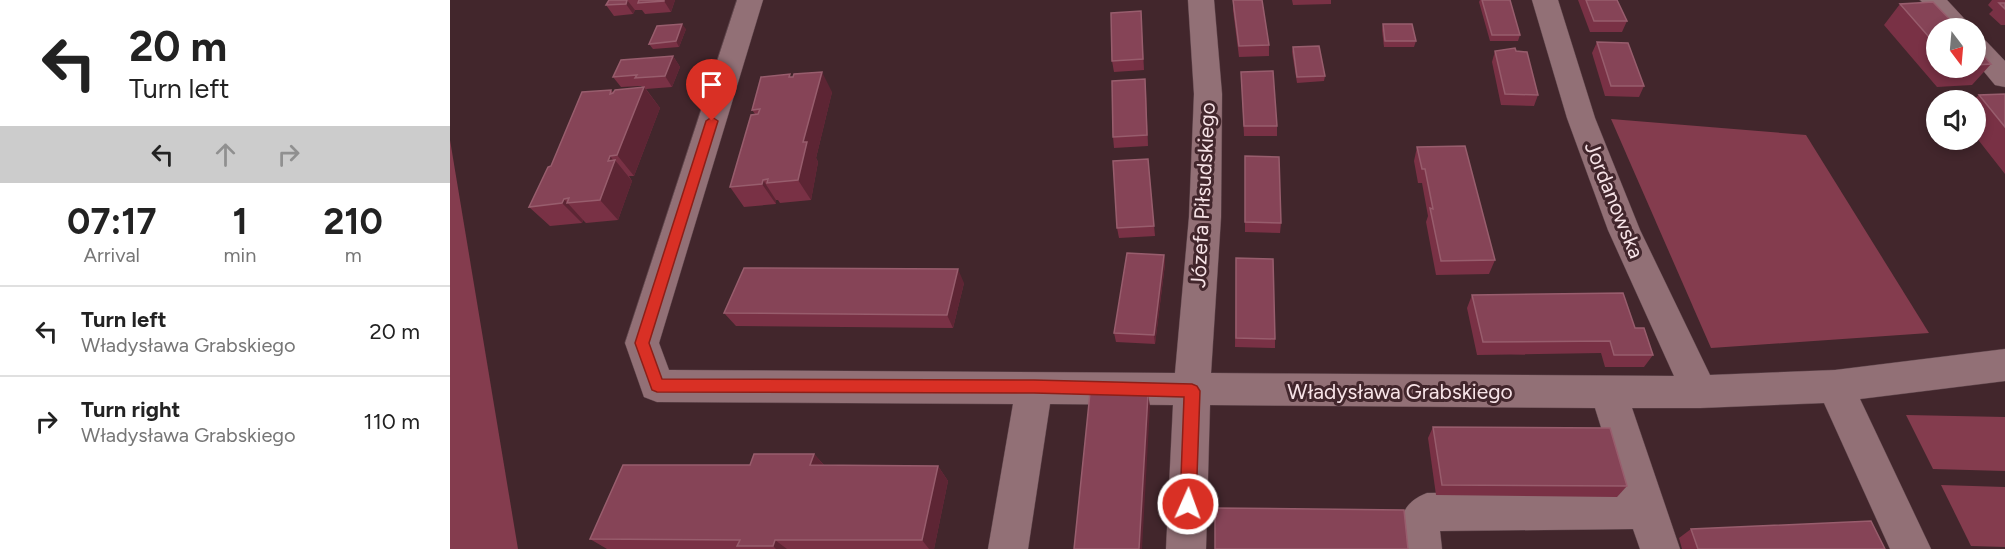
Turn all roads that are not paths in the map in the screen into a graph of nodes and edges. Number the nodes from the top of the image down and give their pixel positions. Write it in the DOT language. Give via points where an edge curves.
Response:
graph roads {
  1 [pos="750,0"];
  2 [pos="1201,0"];
  3 [pos="1545,0"];
  4 [pos="1933,0"];
  5 [pos="1950,18"];
  6 [pos="1986,57"];
  7 [pos="2005,78"];
  8 [pos="2005,365"];
  9 [pos="1835,386"];
  10 [pos="1034,387"];
  11 [pos="1192,391"];
  12 [pos="1609,393"];
  13 [pos="1700,393"];
  14 [pos="1647,510"];
  15 [pos="1008,549"];
  16 [pos="1186,549"];
  17 [pos="1422,549"];
  18 [pos="1660,549"];
  19 [pos="1911,549"];
  1 -- 10 [label="street, Władysława Grabskiego" via="642,343 657,386"];
  2 -- 11 [label="street, Józefa Piłsudskiego" via="1208,94 1205,217"];
  3 -- 13 [label="street, Jordanowska" via="1581,118 1624,230"];
  4 -- 5 [label="street"];
  6 -- 7 [label="street"];
  8 -- 9 [label="street, Władysława Grabskiego"];
  9 -- 13 [label="street, Władysława Grabskiego"];
  9 -- 19 [label="street"];
  10 -- 11 [label="street, Władysława Grabskiego"];
  10 -- 15 [label="street"];
  11 -- 12 [label="street, Władysława Grabskiego"];
  11 -- 16 [label="street"];
  12 -- 13 [label="street, Władysława Grabskiego"];
  12 -- 14 [label="street"];
  14 -- 17 [label="street" via="1427,512 1419,525"];
  14 -- 18 [label="street"];
}
